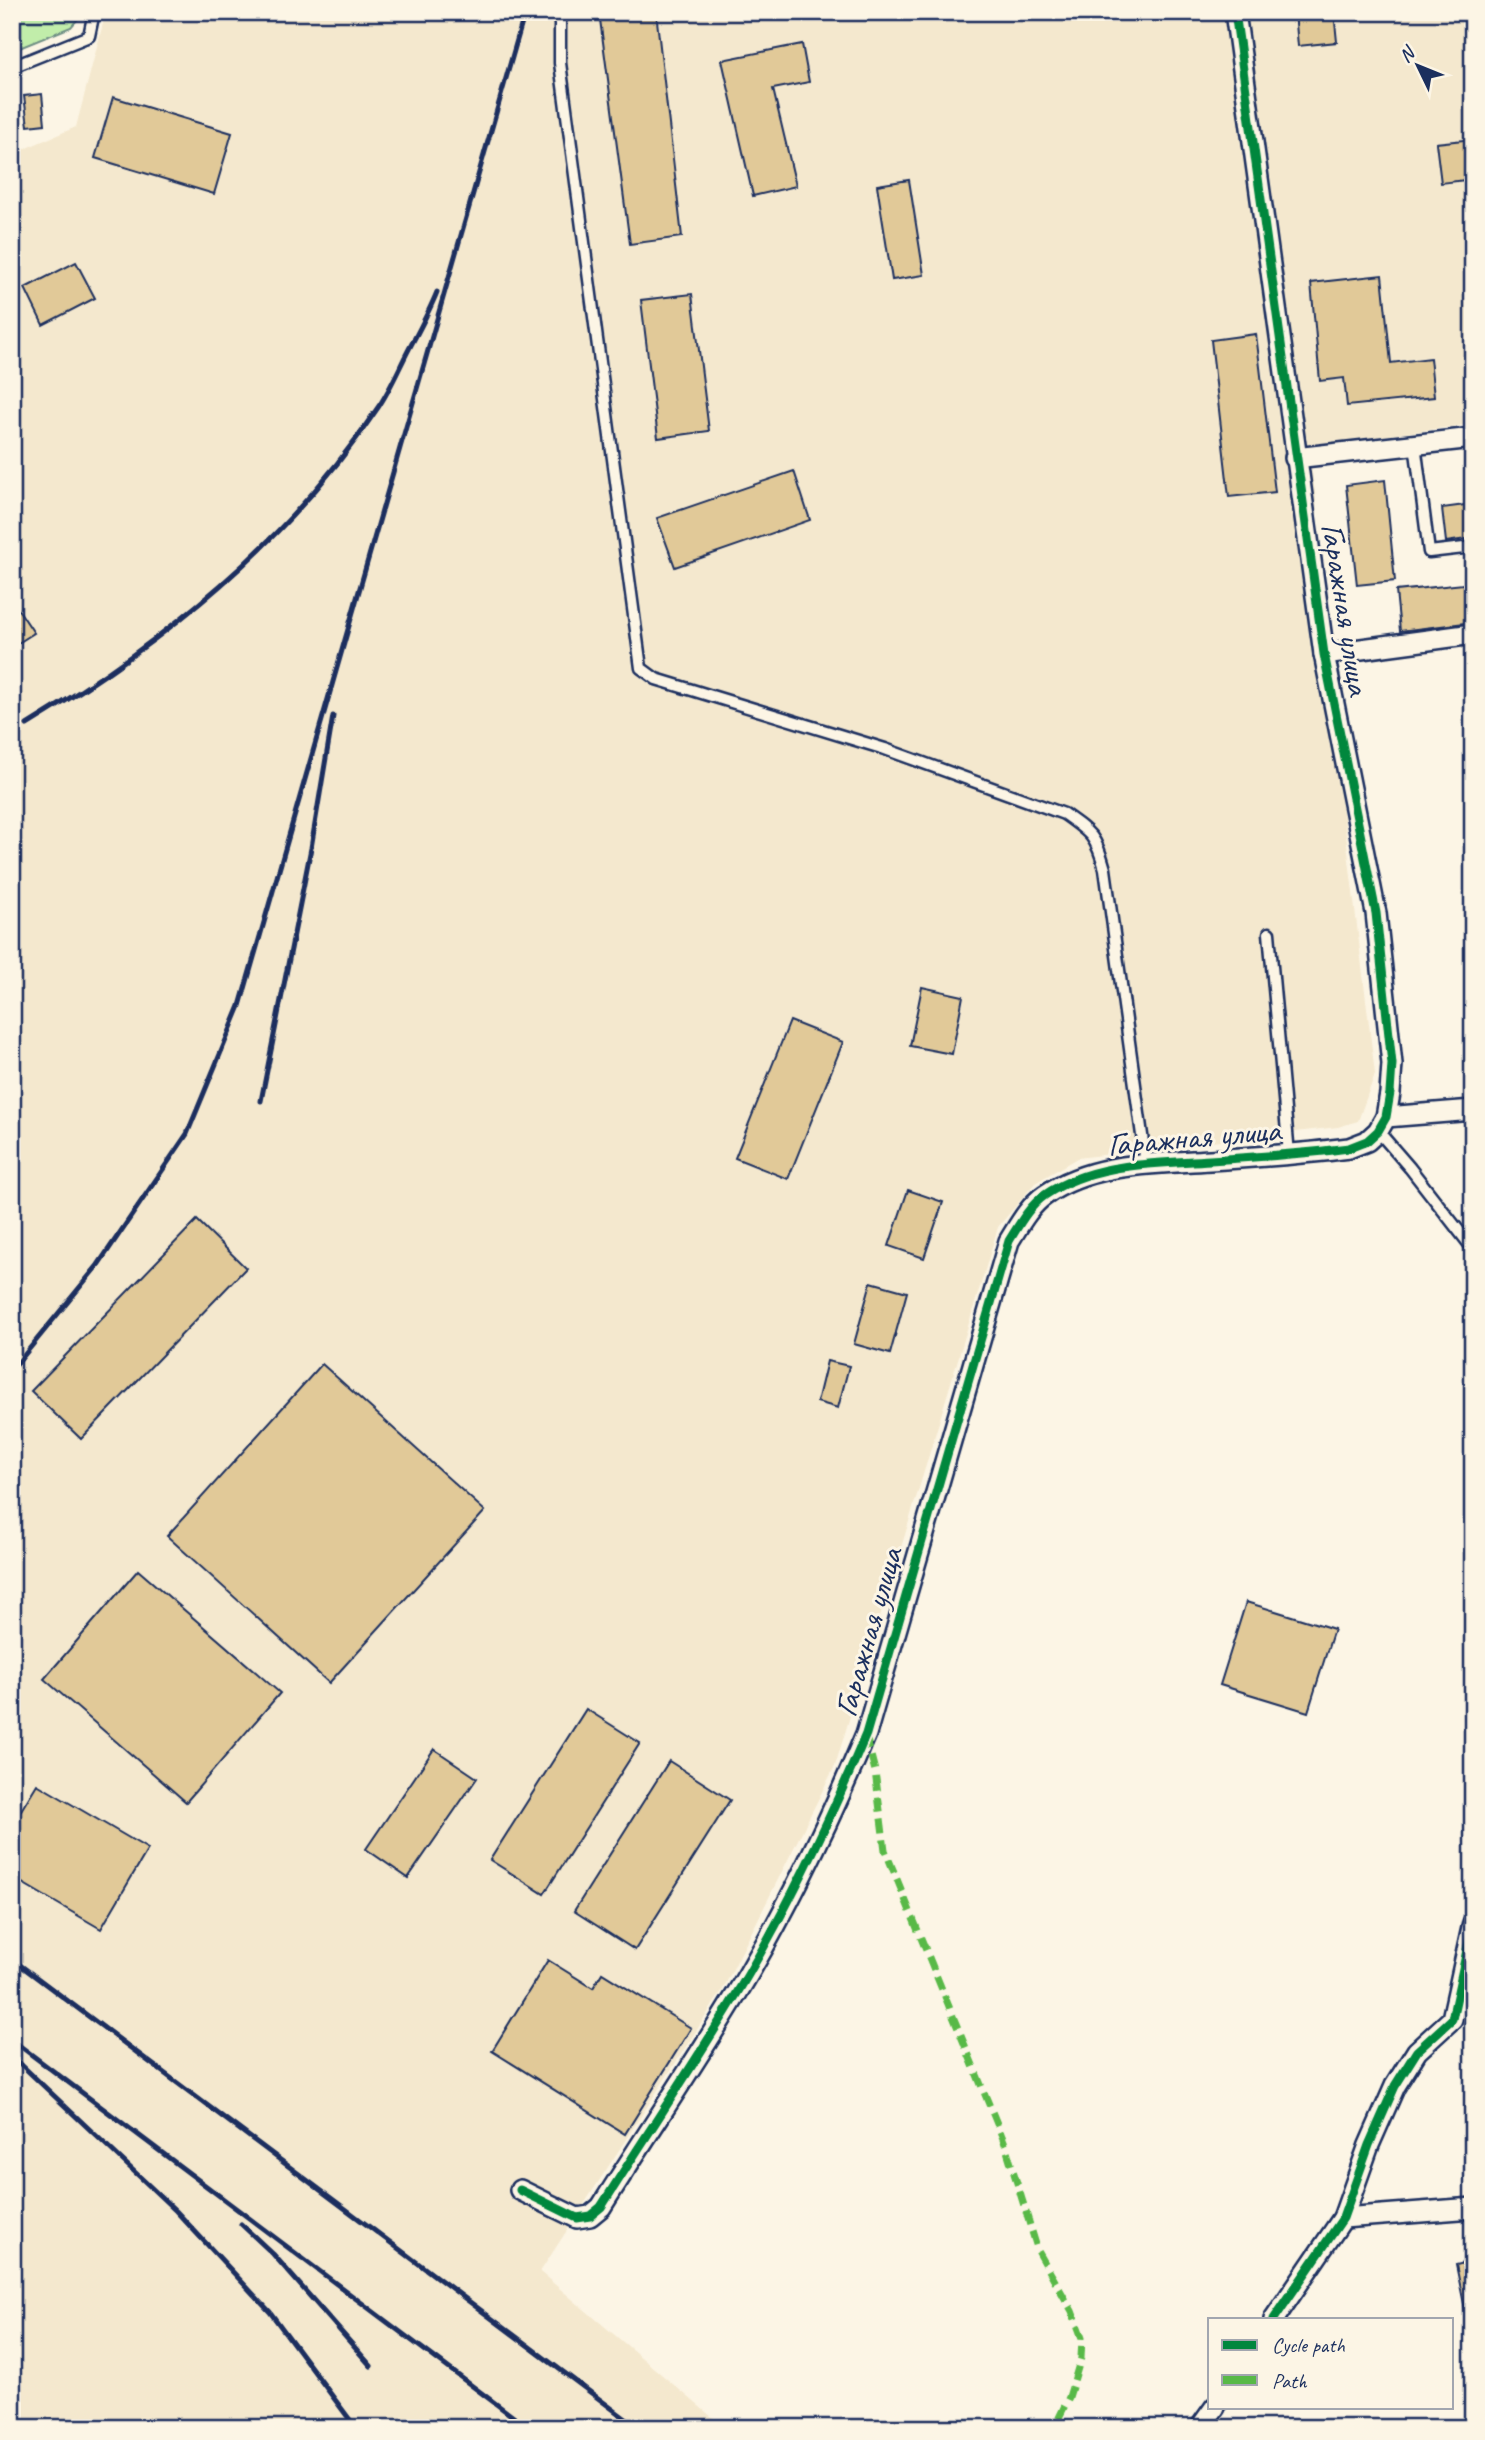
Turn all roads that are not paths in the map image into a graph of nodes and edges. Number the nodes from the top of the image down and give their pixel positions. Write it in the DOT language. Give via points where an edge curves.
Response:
graph roads {
  1 [pos="94,12"];
  2 [pos="560,12"];
  3 [pos="1236,12"];
  4 [pos="12,67"];
  5 [pos="1473,438"];
  6 [pos="1415,444"];
  7 [pos="1295,458"];
  8 [pos="1473,547"];
  9 [pos="1473,634"];
  10 [pos="1324,654"];
  11 [pos="1269,933"];
  12 [pos="1473,1110"];
  13 [pos="1382,1124"];
  14 [pos="1289,1154"];
  15 [pos="1146,1164"];
  16 [pos="1473,1248"];
  17 [pos="1472,1925"];
  18 [pos="520,2190"];
  19 [pos="1473,2208"];
  20 [pos="1343,2218"];
  21 [pos="1276,2318"];
  22 [pos="1214,2408"];
  23 [pos="1200,2428"];
  1 -- 4 [label="lane" via="89,36"];
  2 -- 15 [label="lane" via="560,63 641,668 656,679 911,758 1064,814 1084,828 1098,844 1105,869"];
  3 -- 7 [label="street, Гаражная улица"];
  5 -- 6 [label="street"];
  6 -- 7 [label="street"];
  6 -- 8 [label="lane" via="1429,552"];
  7 -- 10 [label="street, Гаражная улица"];
  9 -- 10 [label="street"];
  10 -- 13 [label="street, Гаражная улица" via="1376,913 1392,1064"];
  11 -- 14 [label="lane"];
  12 -- 13 [label="street"];
  13 -- 14 [label="street, Гаражная улица" via="1367,1141 1349,1148"];
  13 -- 16 [label="lane"];
  14 -- 15 [label="street, Гаражная улица"];
  15 -- 18 [label="street, Гаражная улица" via="1095,1172 1064,1184 1042,1197 1009,1241 866,1734 750,1972 601,2207 590,2216 577,2218"];
  17 -- 20 [label="street" via="1452,2019 1417,2051 1395,2086"];
  19 -- 20 [label="street"];
  20 -- 21 [label="street"];
  22 -- 23 [label="street"];
}
